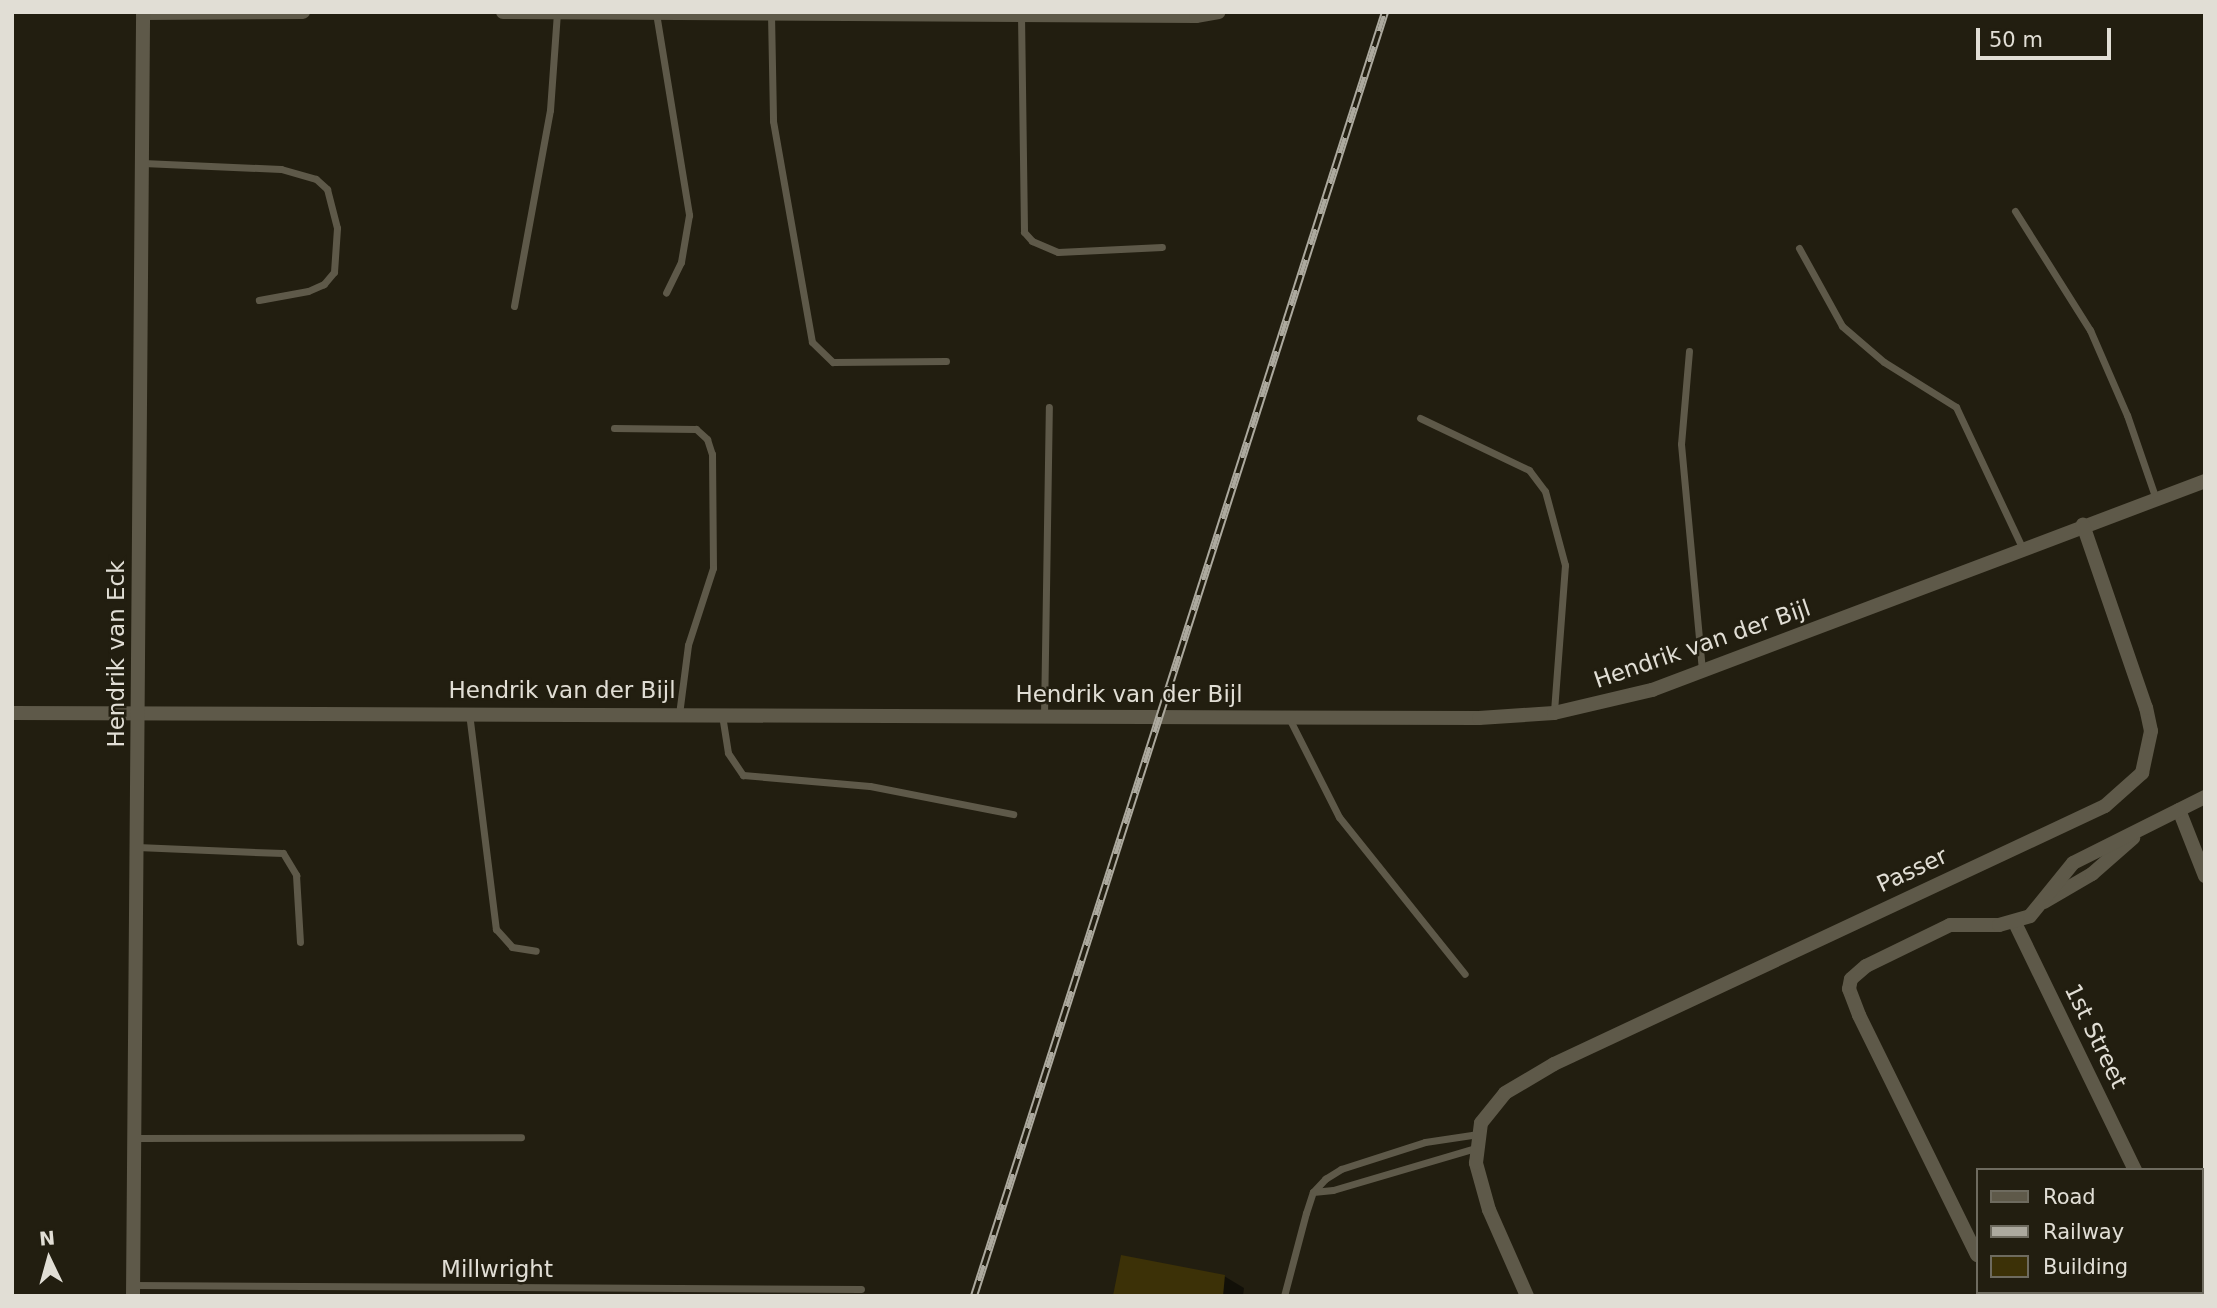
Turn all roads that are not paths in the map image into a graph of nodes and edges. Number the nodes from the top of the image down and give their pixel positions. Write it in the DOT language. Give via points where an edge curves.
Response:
graph roads {
  1 [pos="303,12"];
  2 [pos="503,12"];
  3 [pos="1219,12"];
  4 [pos="143,13"];
  5 [pos="557,13"];
  6 [pos="656,13"];
  7 [pos="819,13"];
  8 [pos="771,14"];
  9 [pos="1021,14"];
  10 [pos="143,163"];
  11 [pos="2015,211"];
  12 [pos="1162,247"];
  13 [pos="1799,248"];
  14 [pos="666,293"];
  15 [pos="259,300"];
  16 [pos="514,306"];
  17 [pos="1689,351"];
  18 [pos="946,361"];
  19 [pos="1049,407"];
  20 [pos="1420,418"];
  21 [pos="614,428"];
  22 [pos="2205,481"];
  23 [pos="2155,499"];
  24 [pos="2084,524"];
  25 [pos="2022,547"];
  26 [pos="1702,672"];
  27 [pos="139,712"];
  28 [pos="468,712"];
  29 [pos="12,713"];
  30 [pos="1554,713"];
  31 [pos="679,714"];
  32 [pos="721,714"];
  33 [pos="1044,717"];
  34 [pos="1288,718"];
  35 [pos="2205,797"];
  36 [pos="2179,810"];
  37 [pos="1013,814"];
  38 [pos="137,847"];
  39 [pos="2205,877"];
  40 [pos="2015,923"];
  41 [pos="300,942"];
  42 [pos="536,951"];
  43 [pos="1465,974"];
  44 [pos="522,1136"];
  45 [pos="135,1138"];
  46 [pos="1477,1141"];
  47 [pos="2134,1168"];
  48 [pos="1313,1192"];
  49 [pos="1976,1253"];
  50 [pos="861,1289"];
  51 [pos="133,1290"];
  52 [pos="386,1292"];
  53 [pos="552,1292"];
  54 [pos="1284,1296"];
  55 [pos="1527,1296"];
  1 -- 4 [label="street"];
  2 -- 5 [label="street"];
  3 -- 9 [label="street"];
  4 -- 10 [label="street, Hendrik van Eck"];
  5 -- 6 [label="street"];
  5 -- 16 [label="lane" via="550,110"];
  6 -- 8 [label="street"];
  6 -- 14 [label="lane" via="689,215 681,262"];
  7 -- 8 [label="street"];
  7 -- 9 [label="street"];
  8 -- 18 [label="lane" via="773,121 812,342 822,355 842,363"];
  9 -- 12 [label="lane" via="1024,232 1032,241 1058,252"];
  10 -- 15 [label="lane" via="281,169 316,179 327,189 337,228 334,272 308,292"];
  10 -- 27 [label="street, Hendrik van Eck"];
  11 -- 23 [label="lane" via="2090,330 2127,415"];
  13 -- 25 [label="lane" via="1842,326 1893,369 1955,407"];
  17 -- 26 [label="lane" via="1681,444"];
  19 -- 33 [label="lane"];
  20 -- 30 [label="lane" via="1529,470 1545,491 1565,565"];
  21 -- 31 [label="lane" via="696,429 707,439 712,454 713,568 688,645"];
  22 -- 23 [label="street, Hendrik van der Bijl"];
  23 -- 24 [label="street, Hendrik van der Bijl"];
  24 -- 25 [label="street, Hendrik van der Bijl"];
  24 -- 46 [label="street, Passer" via="2151,731 2147,758 2133,785 2087,815 1530,1076 1497,1101"];
  25 -- 26 [label="street, Hendrik van der Bijl"];
  26 -- 30 [label="street, Hendrik van der Bijl" via="1607,703"];
  27 -- 28 [label="street, Hendrik van der Bijl"];
  27 -- 29 [label="street, Hendrik van der Bijl"];
  27 -- 38 [label="street, Hendrik van Eck"];
  28 -- 31 [label="street, Hendrik van der Bijl"];
  28 -- 42 [label="lane" via="496,929 512,947"];
  30 -- 34 [label="street, Hendrik van der Bijl"];
  31 -- 32 [label="street, Hendrik van der Bijl"];
  32 -- 33 [label="street, Hendrik van der Bijl"];
  32 -- 37 [label="lane" via="728,753 743,775 870,786"];
  33 -- 34 [label="street, Hendrik van der Bijl"];
  34 -- 43 [label="lane" via="1339,817"];
  35 -- 36 [label="street"];
  36 -- 39 [label="street"];
  36 -- 40 [label="street" via="2139,830 2092,874"];
  38 -- 41 [label="lane" via="283,853 296,875"];
  38 -- 45 [label="street, Hendrik van Eck"];
  40 -- 47 [label="street, 1st Street"];
  40 -- 49 [label="street" via="1943,927 1858,970 1849,984 1895,1094"];
  44 -- 45 [label="lane"];
  45 -- 51 [label="street, Hendrik van Eck"];
  46 -- 48 [label="lane" via="1333,1190"];
  46 -- 48 [label="lane" via="1426,1142 1341,1169"];
  46 -- 55 [label="street" via="1484,1195"];
  48 -- 54 [label="lane"];
  50 -- 53 [label="lane, Millwright"];
  51 -- 52 [label="lane, Millwright"];
  52 -- 53 [label="lane, Millwright"];
}
